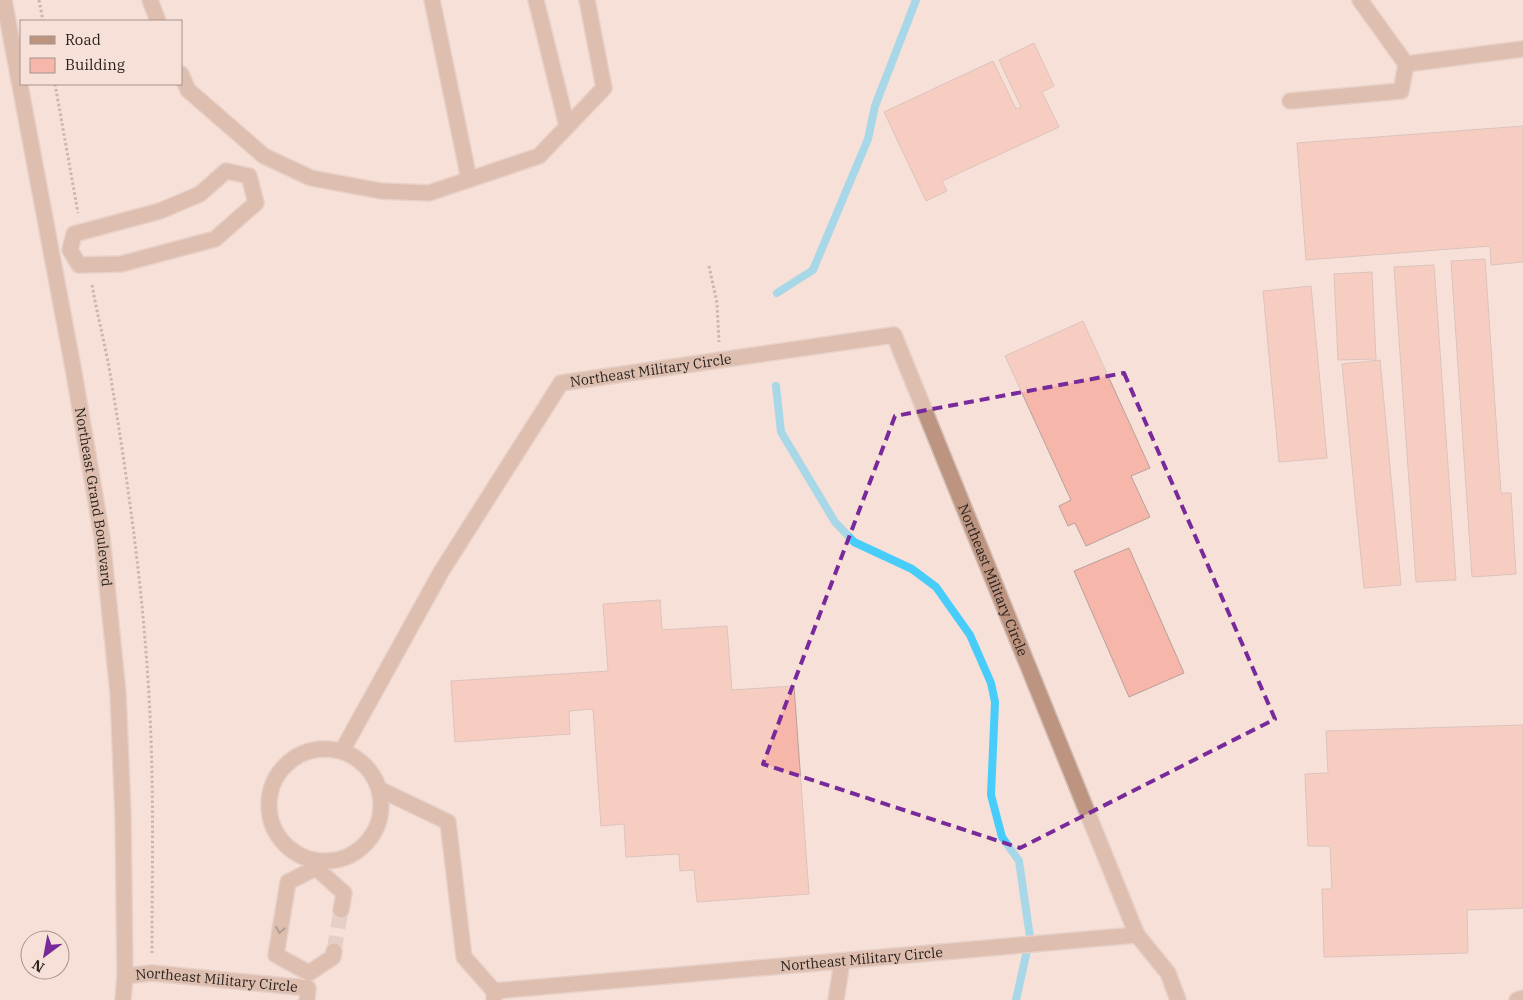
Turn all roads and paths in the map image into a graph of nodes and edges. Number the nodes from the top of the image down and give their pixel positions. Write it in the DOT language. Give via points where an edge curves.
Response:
graph roads {
  1 [pos="4,0"];
  2 [pos="40,0"];
  3 [pos="150,0"];
  4 [pos="432,0"];
  5 [pos="536,0"];
  6 [pos="587,0"];
  7 [pos="1360,0"];
  8 [pos="43,20"];
  9 [pos="158,20"];
  10 [pos="1523,48"];
  11 [pos="1406,64"];
  12 [pos="182,76"];
  13 [pos="20,84"];
  14 [pos="20,85"];
  15 [pos="1290,101"];
  16 [pos="567,126"];
  17 [pos="264,156"];
  18 [pos="249,176"];
  19 [pos="469,179"];
  20 [pos="70,250"];
  21 [pos="52,253"];
  22 [pos="710,266"];
  23 [pos="721,360"];
  24 [pos="342,751"];
  25 [pos="379,789"];
  26 [pos="317,864"];
  27 [pos="341,910"];
  28 [pos="1137,936"];
  29 [pos="334,951"];
  30 [pos="842,961"];
  31 [pos="125,976"];
  32 [pos="308,987"];
  33 [pos="494,996"];
  34 [pos="1523,998"];
  35 [pos="123,1000"];
  36 [pos="836,1000"];
  37 [pos="1178,1000"];
  38 [pos="1517,1000"];
  1 -- 13 [label="street, Northeast Grand Boulevard"];
  2 -- 8 [label="path"];
  3 -- 9 [label="street"];
  4 -- 19 [label="street"];
  5 -- 16 [label="street"];
  6 -- 16 [label="street" via="604,88"];
  7 -- 11 [label="street"];
  10 -- 11 [label="street"];
  11 -- 15 [label="street" via="1401,91"];
  12 -- 17 [label="street" via="188,90"];
  14 -- 21 [label="street, Northeast Grand Boulevard"];
  16 -- 19 [label="street" via="539,156"];
  17 -- 18 [label="street"];
  17 -- 19 [label="street" via="311,178 381,191 429,193"];
  18 -- 20 [label="street" via="226,171 200,194 160,211 74,234"];
  18 -- 20 [label="street" via="256,203 215,239 121,264 79,264"];
  20 -- 21 [label="street"];
  21 -- 31 [label="street, Northeast Grand Boulevard" via="102,537 118,692"];
  22 -- 23 [label="path" via="717,303"];
  23 -- 24 [label="street, Northeast Military Circle" via="561,383 441,572"];
  23 -- 28 [label="street, Northeast Military Circle" via="894,335"];
  24 -- 25 [label="street, Northeast Military Circle" via="371,773"];
  24 -- 26 [label="street, Northeast Military Circle" via="323,748 304,752 288,762 276,776 269,794 269,813 275,831 286,846"];
  25 -- 26 [label="street, Northeast Military Circle" via="378,825 368,841 355,853"];
  25 -- 33 [label="street" via="448,822 464,957"];
  26 -- 27 [label="street, Northeast Military Circle" via="344,893"];
  26 -- 32 [label="street, Northeast Military Circle, one-way" via="288,882 276,955"];
  28 -- 30 [label="street, Northeast Military Circle"];
  28 -- 37 [label="street" via="1168,973"];
  29 -- 32 [label="street, Northeast Military Circle" via="333,957"];
  30 -- 33 [label="street, Northeast Military Circle"];
  30 -- 36 [label="street"];
  31 -- 32 [label="street, Northeast Military Circle" via="152,973"];
  31 -- 35 [label="street, Northeast Grand Boulevard"];
  34 -- 38 [label="street"];
}
